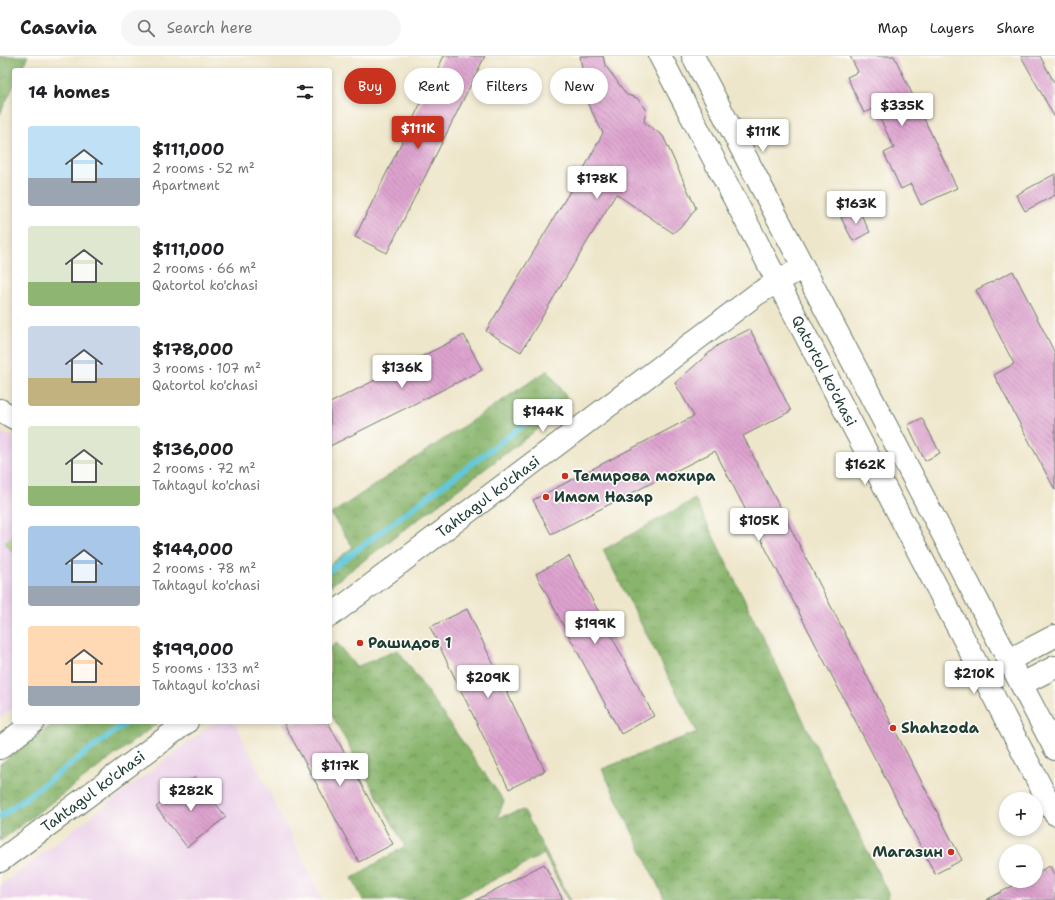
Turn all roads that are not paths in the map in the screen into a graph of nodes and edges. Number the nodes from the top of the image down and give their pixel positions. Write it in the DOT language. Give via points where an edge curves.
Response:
graph roads {
  1 [pos="660,56"];
  2 [pos="693,56"];
  3 [pos="803,267"];
  4 [pos="777,281"];
  5 [pos="0,410"];
  6 [pos="12,417"];
  7 [pos="332,614"];
  8 [pos="1055,636"];
  9 [pos="1009,660"];
  10 [pos="1055,666"];
  11 [pos="983,676"];
  12 [pos="1022,684"];
  13 [pos="995,699"];
  14 [pos="31,724"];
  15 [pos="184,724"];
  16 [pos="0,748"];
  17 [pos="1055,749"];
  18 [pos="1055,814"];
  19 [pos="0,861"];
  1 -- 4 [label="main road, Qatortol ko'chasi"];
  2 -- 3 [label="main road, Qatortol ko'chasi"];
  3 -- 4 [label="main road, Tahtagul ko'chasi"];
  3 -- 9 [label="main road, Qatortol ko'chasi"];
  4 -- 7 [label="main road, Tahtagul ko'chasi"];
  4 -- 11 [label="main road, Qatortol ko'chasi"];
  5 -- 6 [label="main road"];
  8 -- 9 [label="main road"];
  9 -- 11 [label="main road"];
  9 -- 12 [label="main road, Qatortol ko'chasi"];
  9 -- 13 [label="main road"];
  10 -- 12 [label="main road"];
  11 -- 13 [label="main road, Qatortol ko'chasi"];
  12 -- 13 [label="main road"];
  12 -- 17 [label="main road, Qatortol ko'chasi"];
  13 -- 18 [label="main road, Qatortol ko'chasi"];
  14 -- 16 [label="main road"];
  15 -- 19 [label="main road, Tahtagul ko'chasi"];
}
